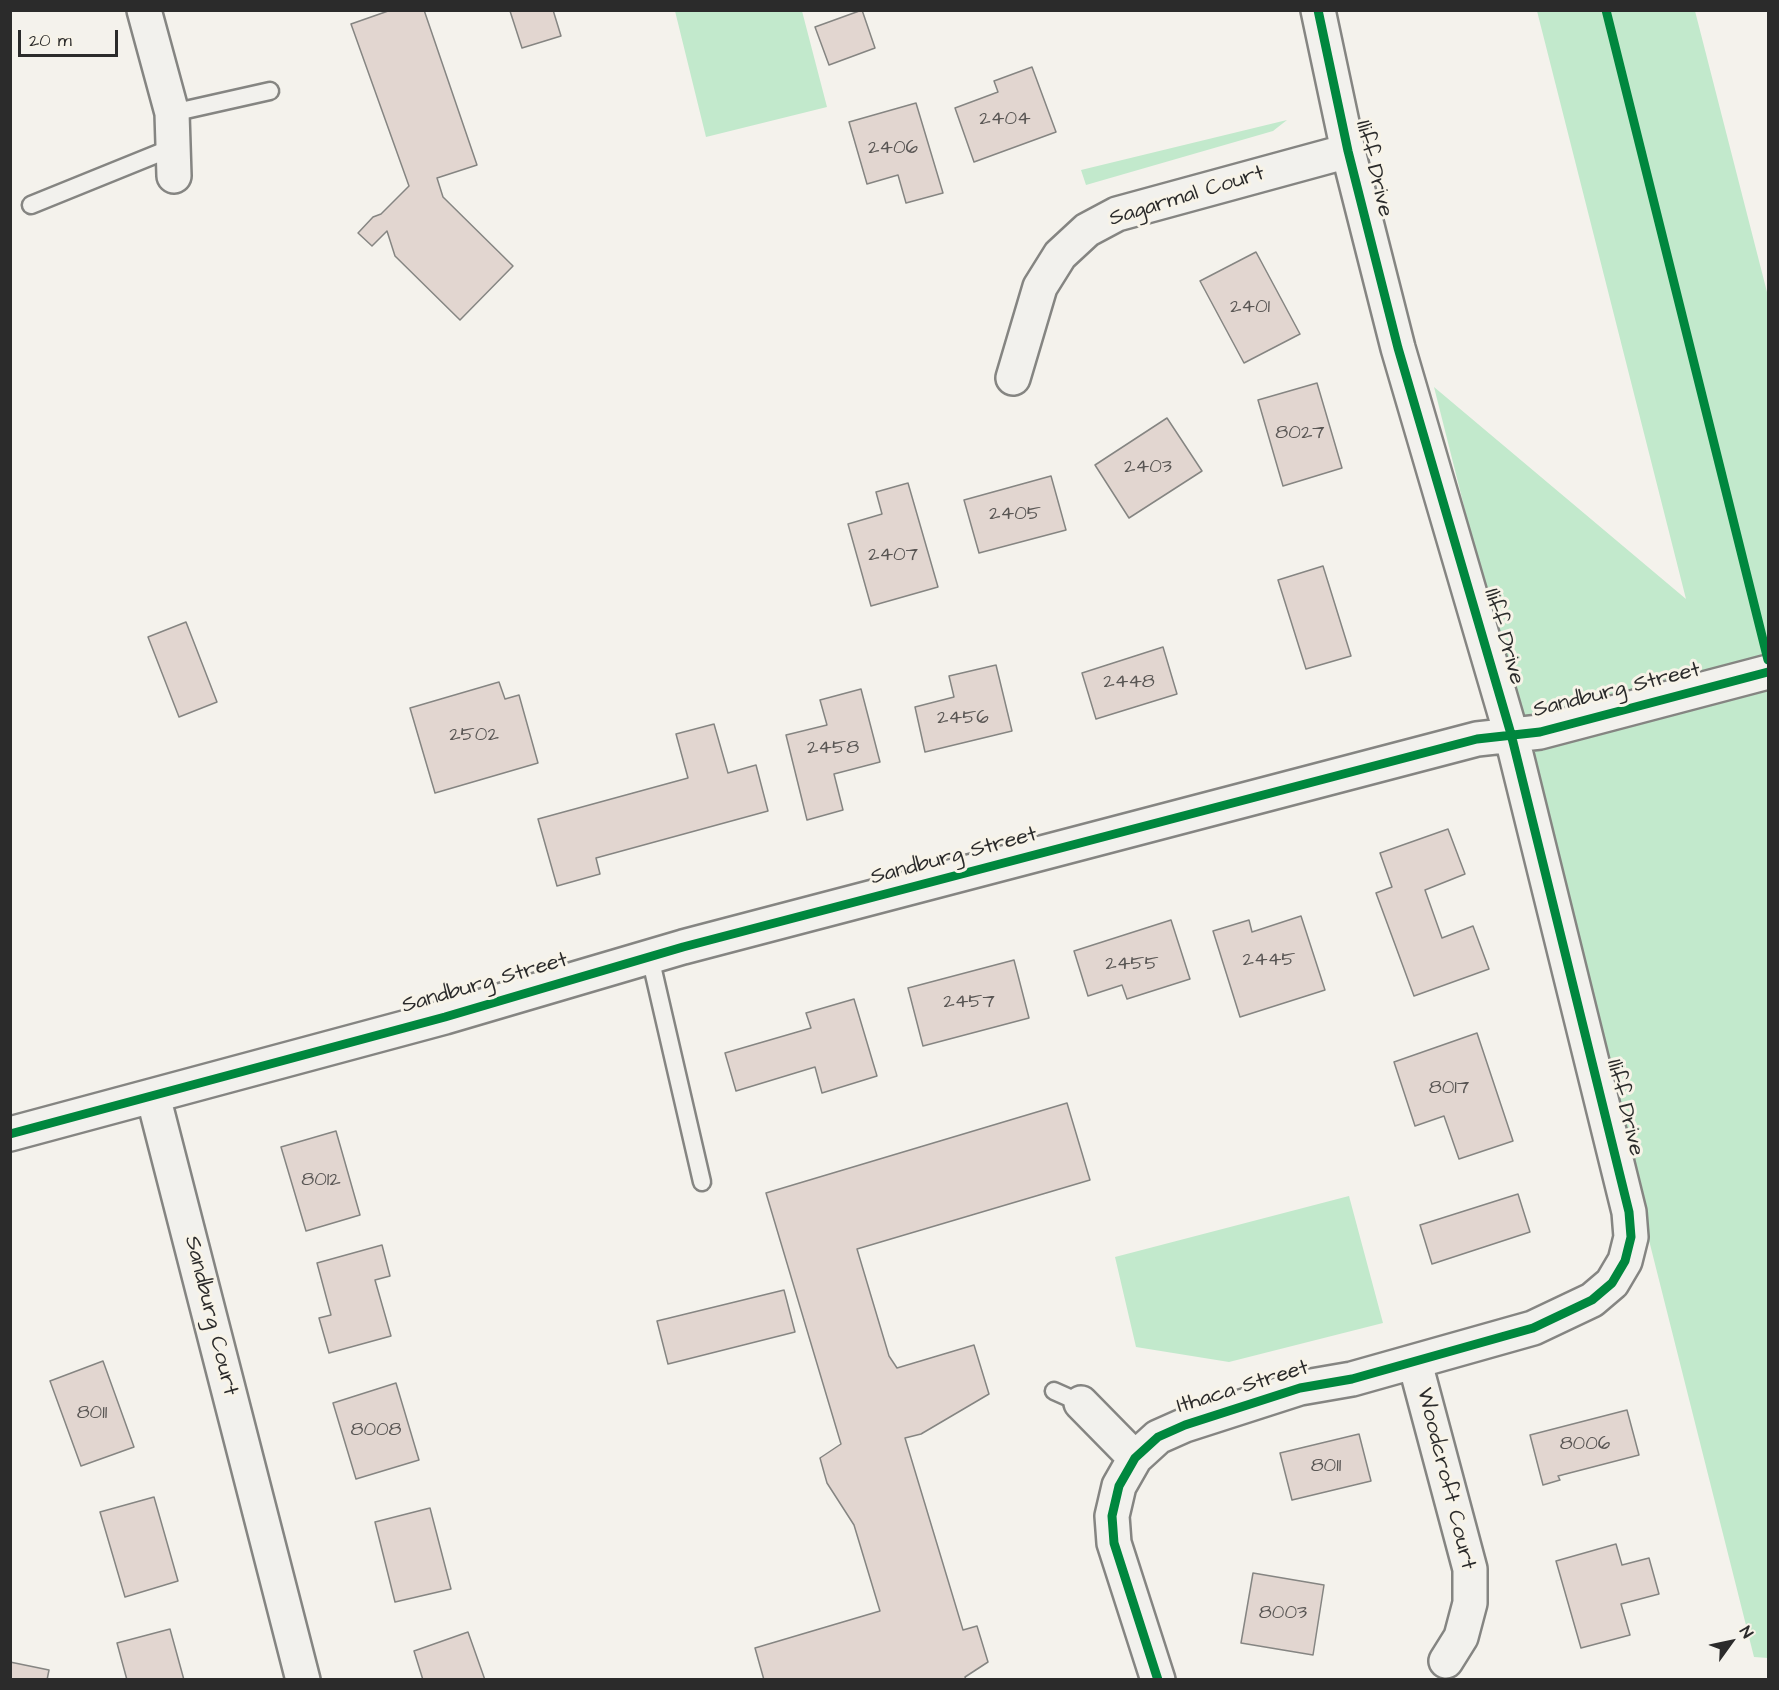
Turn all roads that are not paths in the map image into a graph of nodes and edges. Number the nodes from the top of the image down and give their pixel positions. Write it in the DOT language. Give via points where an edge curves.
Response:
graph roads {
  1 [pos="144,10"];
  2 [pos="1318,10"];
  3 [pos="270,91"];
  4 [pos="172,112"];
  5 [pos="1348,151"];
  6 [pos="174,162"];
  7 [pos="30,205"];
  8 [pos="1013,378"];
  9 [pos="1768,672"];
  10 [pos="1511,734"];
  11 [pos="650,957"];
  12 [pos="153,1096"];
  13 [pos="10,1134"];
  14 [pos="702,1182"];
  15 [pos="1592,1300"];
  16 [pos="1415,1363"];
  17 [pos="1068,1397"];
  18 [pos="1135,1458"];
  19 [pos="1446,1661"];
  20 [pos="303,1680"];
  21 [pos="1158,1680"];
  1 -- 4 [label="street"];
  2 -- 5 [label="street, Iliff Drive"];
  3 -- 4 [label="lane"];
  4 -- 6 [label="street"];
  5 -- 8 [label="street, Sagarmal Court" via="1117,214 1087,230 1060,255 1040,287"];
  5 -- 10 [label="street, Iliff Drive" via="1398,348"];
  6 -- 7 [label="lane"];
  9 -- 10 [label="street, Sandburg Street" via="1540,732"];
  10 -- 11 [label="street, Sandburg Street" via="1477,739"];
  10 -- 15 [label="street, Iliff Drive" via="1629,1212 1631,1237 1625,1261 1612,1283"];
  11 -- 12 [label="street, Sandburg Street"];
  11 -- 14 [label="lane"];
  12 -- 13 [label="street"];
  12 -- 20 [label="street, Sandburg Court"];
  15 -- 16 [label="street, Ithaca Street" via="1533,1328"];
  16 -- 18 [label="street, Ithaca Street" via="1300,1388 1185,1425 1158,1437"];
  16 -- 19 [label="street, Woodcroft Court" via="1470,1569 1470,1603 1461,1637"];
  17 -- 18 [label="street"];
  18 -- 21 [label="street, Ithaca Street" via="1119,1486 1112,1516 1114,1543"];
}
